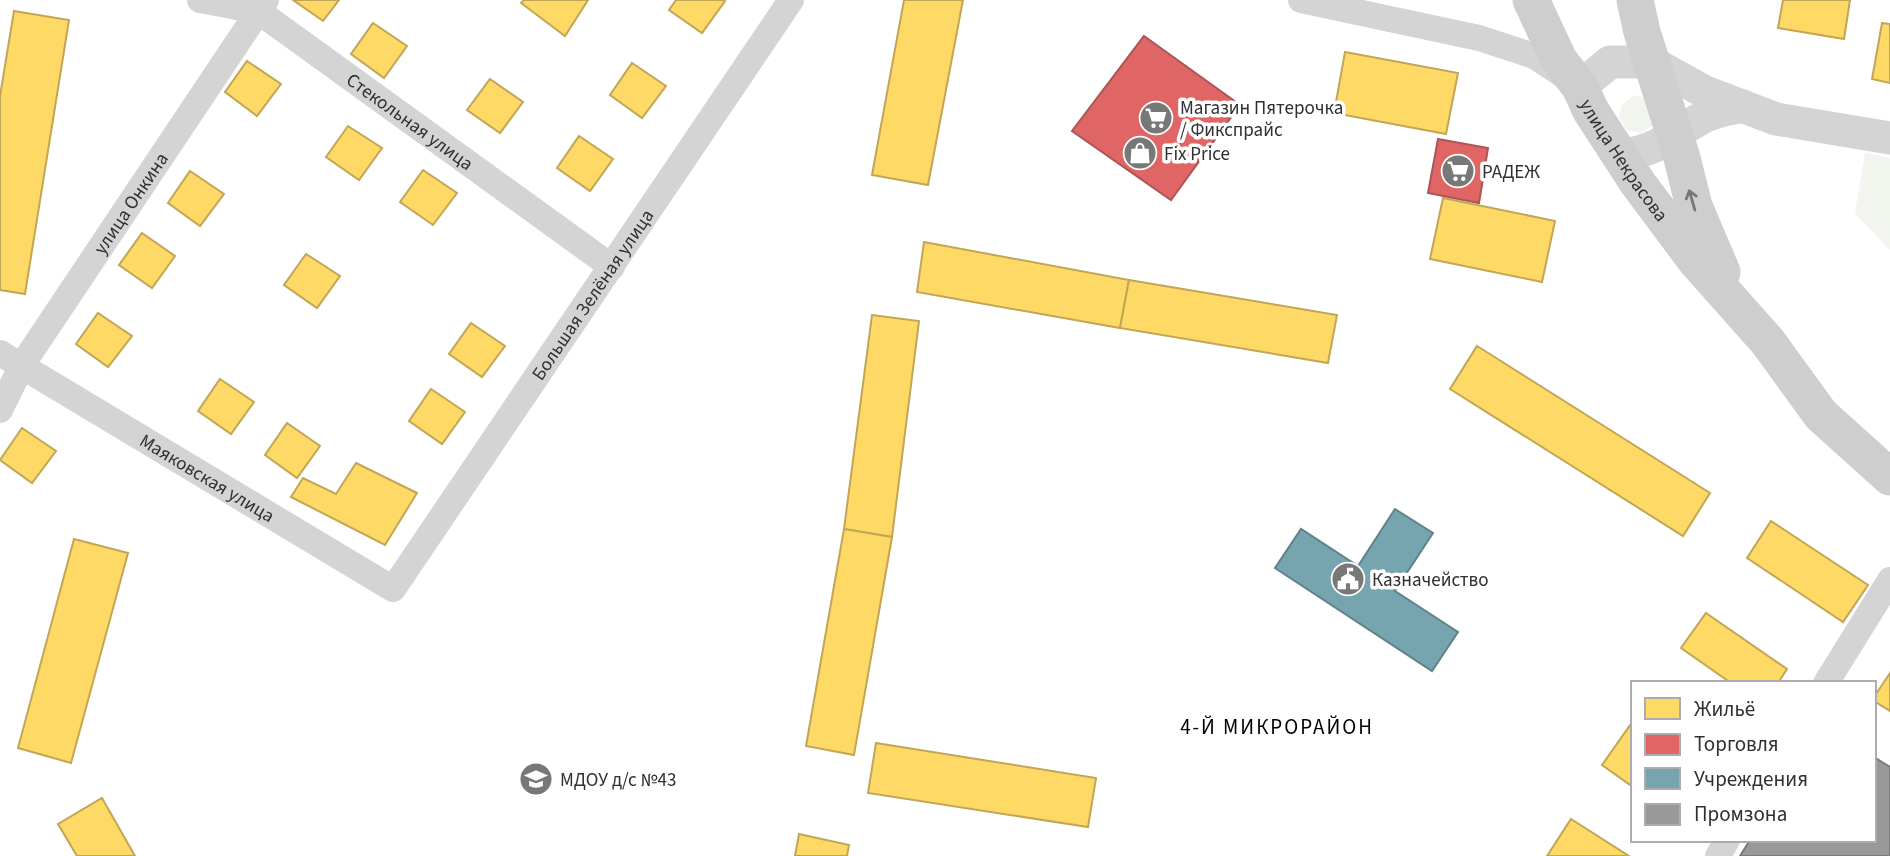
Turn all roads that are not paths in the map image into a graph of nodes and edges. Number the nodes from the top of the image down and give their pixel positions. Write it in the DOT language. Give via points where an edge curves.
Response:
graph roads {
  1 [pos="200,0"];
  2 [pos="791,0"];
  3 [pos="1301,0"];
  4 [pos="1531,0"];
  5 [pos="1635,0"];
  6 [pos="262,5"];
  7 [pos="1651,62"];
  8 [pos="1580,87"];
  9 [pos="1743,106"];
  10 [pos="1674,135"];
  11 [pos="1890,138"];
  12 [pos="1620,156"];
  13 [pos="612,267"];
  14 [pos="1739,307"];
  15 [pos="11,359"];
  16 [pos="0,410"];
  17 [pos="1890,477"];
  18 [pos="1890,580"];
  19 [pos="393,589"];
  20 [pos="1827,681"];
  1 -- 6 [label="street, Стекольная улица"];
  2 -- 13 [label="street, Большая Зелёная улица"];
  3 -- 8 [label="street" via="1479,38 1534,56"];
  4 -- 8 [label="main road, улица Некрасова" via="1559,60"];
  5 -- 7 [label="main road, улица Некрасова"];
  6 -- 13 [label="street, Стекольная улица"];
  6 -- 15 [label="street, улица Онкина"];
  7 -- 8 [label="street" via="1610,62"];
  7 -- 9 [label="street" via="1705,92"];
  7 -- 10 [label="main road, улица Некрасова"];
  8 -- 12 [label="main road, улица Некрасова"];
  9 -- 10 [label="street" via="1721,110"];
  9 -- 11 [label="street" via="1776,119"];
  10 -- 12 [label="street" via="1643,153"];
  14 -- 10 [label="main road, улица Некрасова, one-way" via="1694,206"];
  12 -- 14 [label="main road, улица Некрасова" via="1696,261"];
  13 -- 19 [label="street, Большая Зелёная улица"];
  14 -- 17 [label="main road, улица Некрасова" via="1821,415"];
  15 -- 16 [label="street, улица Онкина"];
  15 -- 19 [label="street, Маяковская улица"];
  18 -- 20 [label="street"];
}
